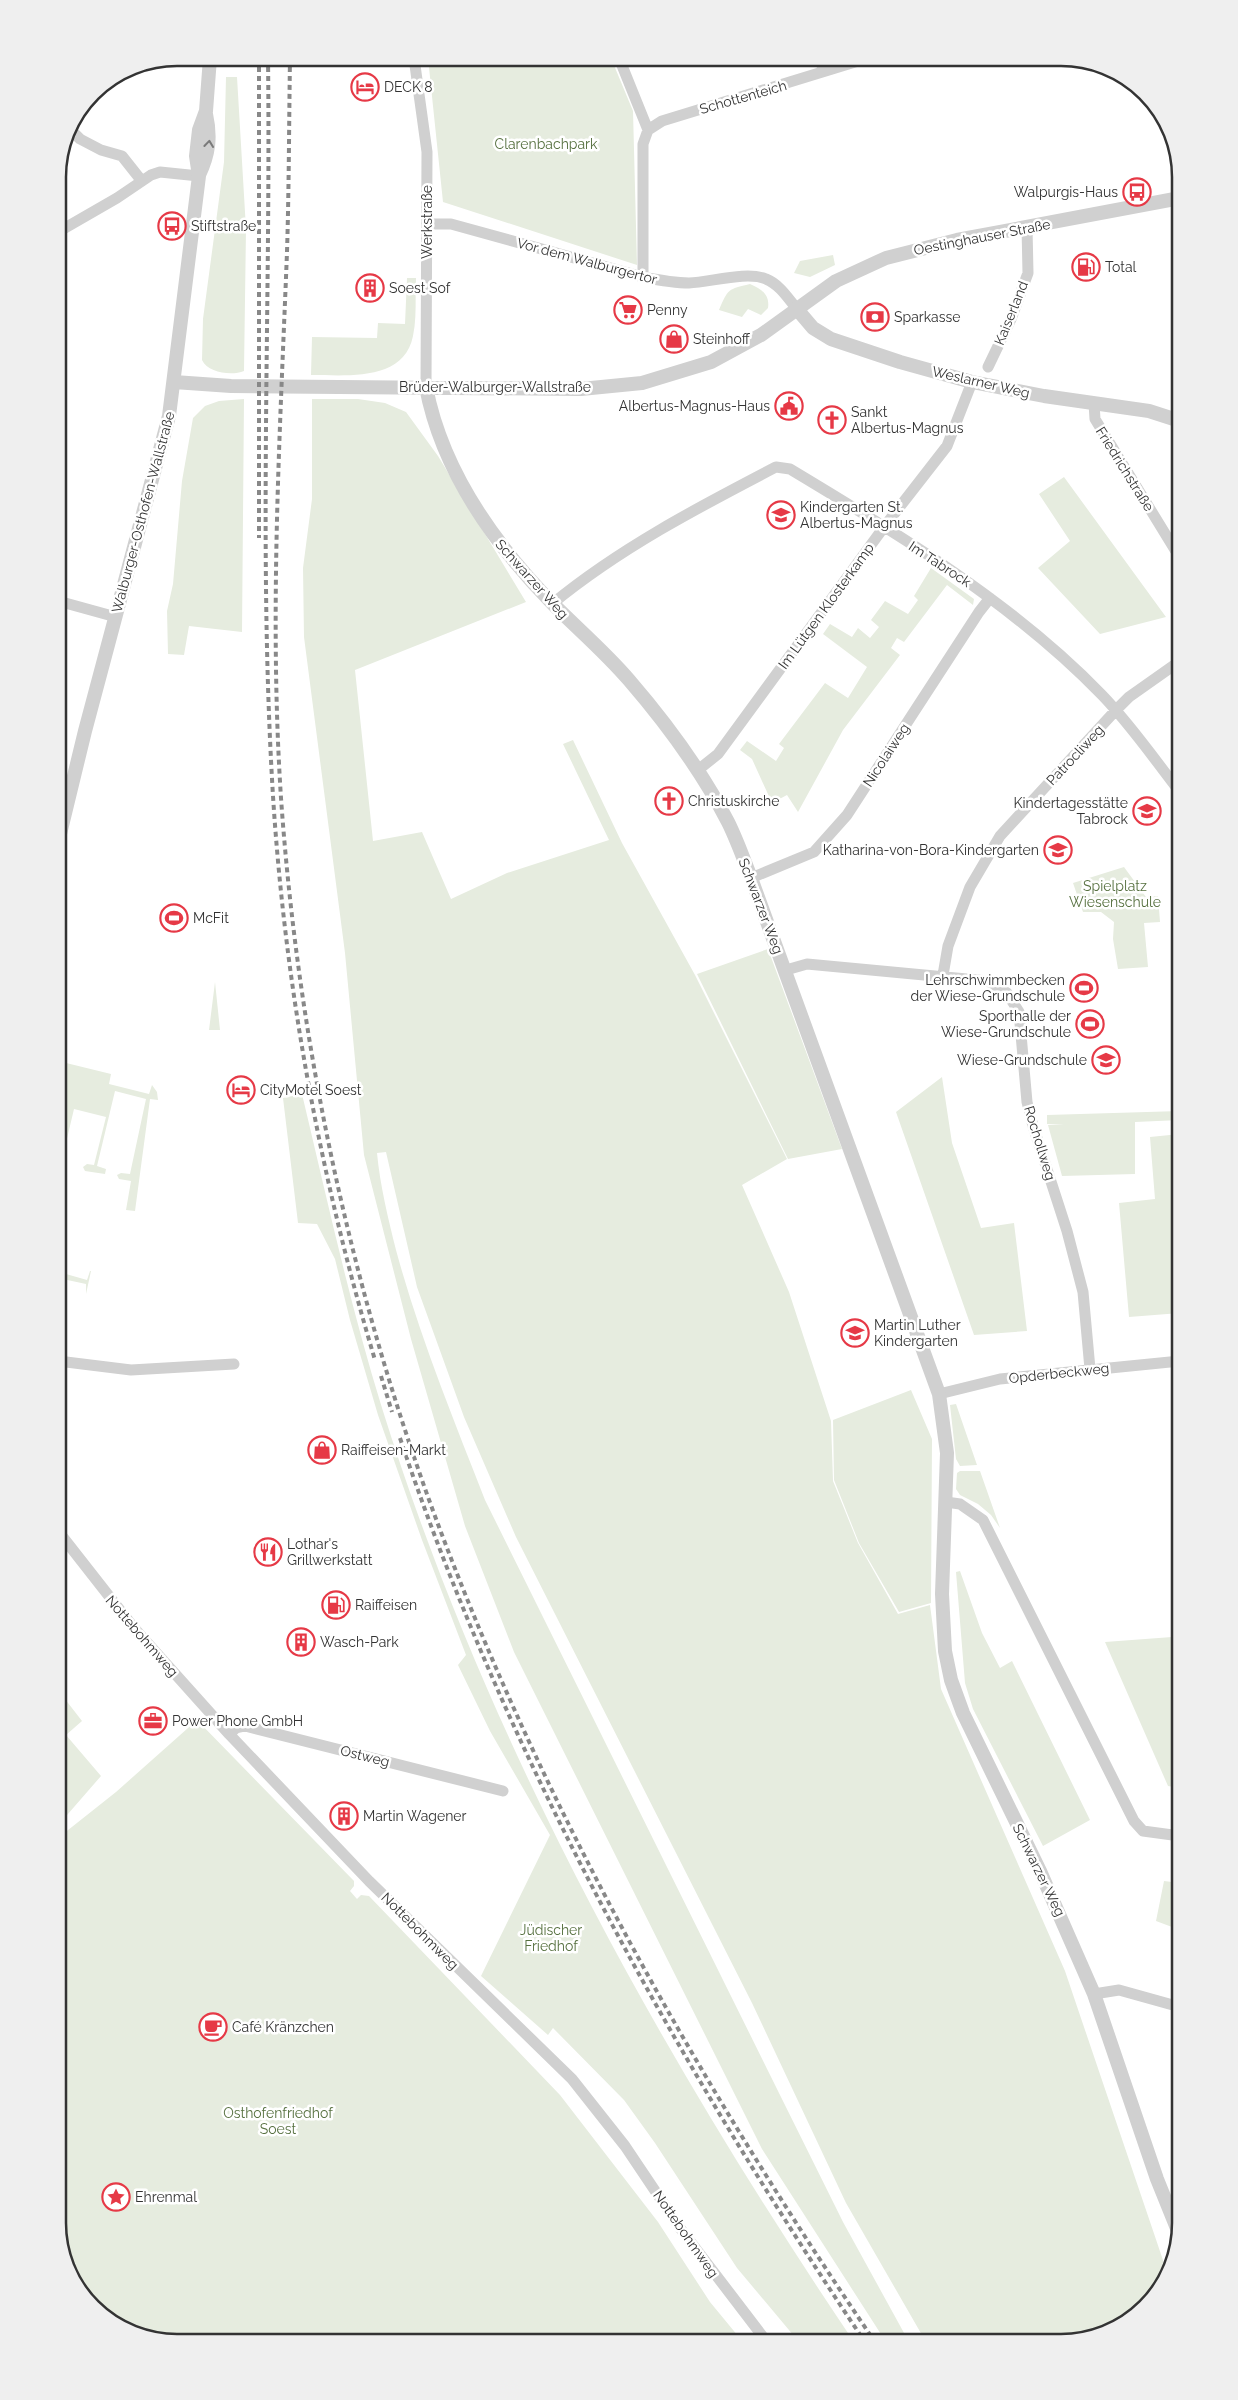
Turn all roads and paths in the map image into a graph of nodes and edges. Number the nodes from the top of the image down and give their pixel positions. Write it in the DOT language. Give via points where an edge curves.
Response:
graph roads {
  1 [pos="209,66"];
  2 [pos="415,66"];
  3 [pos="623,66"];
  4 [pos="822,66"];
  5 [pos="841,66"];
  6 [pos="824,71"];
  7 [pos="648,130"];
  8 [pos="75,134"];
  9 [pos="199,176"];
  10 [pos="141,180"];
  11 [pos="1172,200"];
  12 [pos="428,224"];
  13 [pos="66,227"];
  14 [pos="1027,227"];
  15 [pos="643,277"];
  16 [pos="796,308"];
  17 [pos="988,367"];
  18 [pos="174,382"];
  19 [pos="972,382"];
  20 [pos="426,387"];
  21 [pos="1094,403"];
  22 [pos="1172,418"];
  23 [pos="884,527"];
  24 [pos="1172,545"];
  25 [pos="990,598"];
  26 [pos="66,603"];
  27 [pos="552,604"];
  28 [pos="116,617"];
  29 [pos="1172,666"];
  30 [pos="1116,710"];
  31 [pos="698,770"];
  32 [pos="1172,782"];
  33 [pos="66,811"];
  34 [pos="751,878"];
  35 [pos="786,970"];
  36 [pos="942,976"];
  37 [pos="66,1362"];
  38 [pos="1172,1362"];
  39 [pos="234,1364"];
  40 [pos="1090,1369"];
  41 [pos="939,1394"];
  42 [pos="946,1502"];
  43 [pos="66,1540"];
  44 [pos="229,1734"];
  45 [pos="503,1791"];
  46 [pos="1172,1835"];
  47 [pos="1094,1994"];
  48 [pos="1172,2006"];
  49 [pos="1172,2217"];
  50 [pos="761,2334"];
  1 -- 9 [label="street" via="206,111 199,130 196,156"];
  2 -- 12 [label="street, Werkstraße" via="427,152"];
  3 -- 7 [label="street"];
  4 -- 6 [label="street"];
  5 -- 6 [label="street, Schottenteich"];
  6 -- 7 [label="street, Schottenteich" via="662,121"];
  7 -- 15 [label="street" via="644,144"];
  8 -- 10 [label="street" via="101,150 122,156"];
  9 -- 10 [label="street" via="160,172"];
  9 -- 18 [label="street, Walburger-Osthofen-Wallstraße"];
  10 -- 13 [label="street"];
  11 -- 14 [label="street, Oestinghauser Straße"];
  12 -- 15 [label="street, Vor dem Walburgertor" via="451,224"];
  12 -- 20 [label="street, Werkstraße"];
  14 -- 16 [label="street, Oestinghauser Straße" via="886,258 836,281"];
  14 -- 17 [label="street, Kaiserland" via="1028,273"];
  15 -- 16 [label="street, Vor dem Walburgertor" via="689,283 754,277 766,279 779,288"];
  16 -- 19 [label="street, Weslarner Weg" via="813,328 854,349"];
  16 -- 20 [label="street, Brüder-Walburger-Wallstraße" via="761,335 710,362 642,383 582,389"];
  18 -- 20 [label="street, Brüder-Walburger-Wallstraße" via="231,386"];
  18 -- 28 [label="street, Walburger-Osthofen-Wallstraße" via="162,446"];
  19 -- 21 [label="street, Weslarner Weg"];
  19 -- 23 [label="street, Im Lütgen Klosterkamp" via="947,446"];
  20 -- 27 [label="street, Schwarzer Weg" via="441,440 476,510 497,542"];
  21 -- 22 [label="street, Weslarner Weg" via="1149,411"];
  21 -- 24 [label="street, Friedrichstraße" via="1095,419"];
  23 -- 25 [label="street, Im Tabrock"];
  23 -- 27 [label="street, Im Tabrock" via="790,469 776,467 675,520"];
  23 -- 31 [label="street, Im Lütgen Klosterkamp" via="718,754"];
  25 -- 30 [label="street, Im Tabrock" via="1038,635"];
  25 -- 34 [label="street, Nicolaiweg" via="847,816 814,852"];
  26 -- 28 [label="street"];
  27 -- 31 [label="street, Schwarzer Weg" via="628,678 671,730"];
  28 -- 33 [label="street, Walburger-Osthofen-Wallstraße"];
  29 -- 30 [label="street, Patrocliweg"];
  30 -- 32 [label="street, Im Tabrock"];
  30 -- 36 [label="street, Patrocliweg" via="1000,836 970,887 948,946"];
  31 -- 34 [label="street, Schwarzer Weg" via="728,823"];
  34 -- 35 [label="street, Schwarzer Weg"];
  35 -- 36 [label="street, Rochollweg" via="807,964"];
  35 -- 41 [label="street, Schwarzer Weg"];
  36 -- 40 [label="street, Rochollweg" via="988,981 1006,992 1019,1012 1027,1102 1083,1292"];
  37 -- 39 [label="street" via="131,1370"];
  38 -- 40 [label="street, Opderbeckweg"];
  40 -- 41 [label="street, Opderbeckweg" via="1000,1380"];
  41 -- 42 [label="street, Schwarzer Weg" via="947,1453"];
  42 -- 46 [label="street" via="960,1504 983,1520 1134,1821 1143,1831"];
  42 -- 47 [label="street, Schwarzer Weg" via="942,1594 945,1651 951,1680 963,1713 1040,1871"];
  43 -- 44 [label="street, Nottebohmweg" via="134,1628"];
  44 -- 45 [label="street, Ostweg" via="245,1726"];
  44 -- 50 [label="street, Nottebohmweg" via="369,1881 572,2079 625,2146 680,2228"];
  47 -- 48 [label="street" via="1119,1990"];
  47 -- 49 [label="street, Schwarzer Weg"];
}
